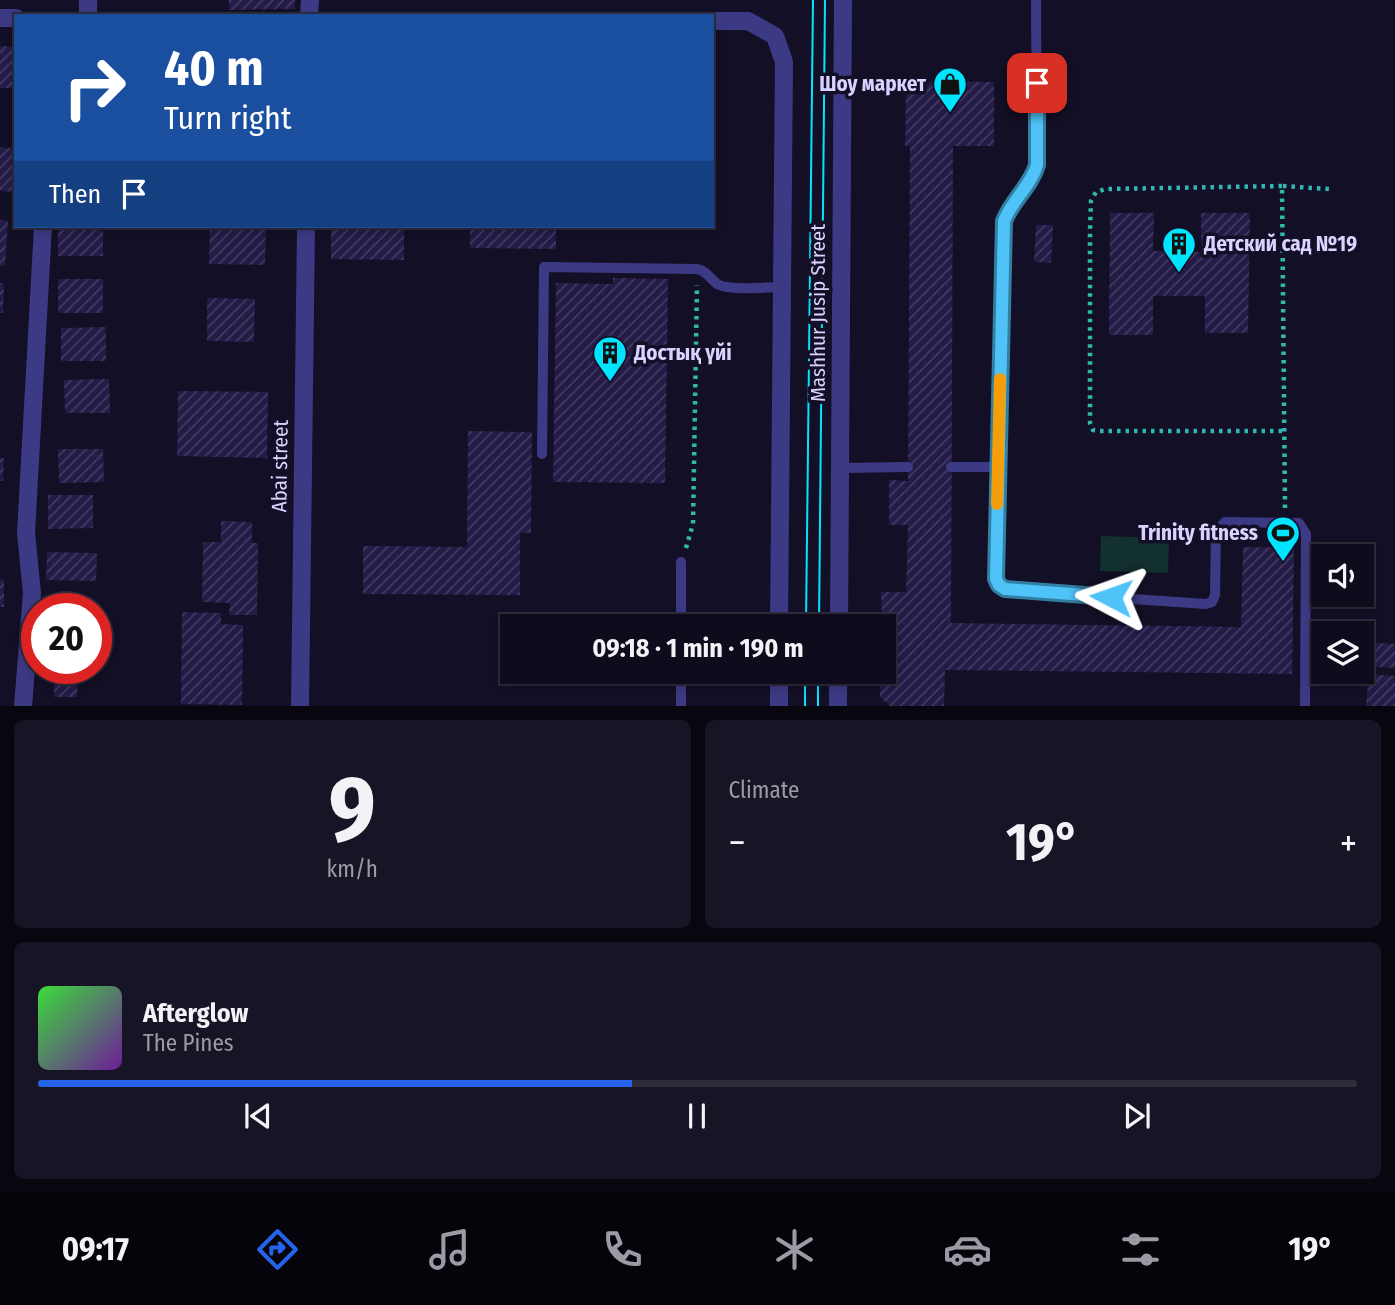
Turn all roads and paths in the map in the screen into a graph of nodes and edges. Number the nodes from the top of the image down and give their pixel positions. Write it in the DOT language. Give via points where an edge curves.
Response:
graph roads {
  1 [pos="843,0"];
  2 [pos="1036,0"];
  3 [pos="714,21"];
  4 [pos="1282,186"];
  5 [pos="1329,188"];
  6 [pos="43,228"];
  7 [pos="306,228"];
  8 [pos="697,268"];
  9 [pos="782,287"];
  10 [pos="1284,431"];
  11 [pos="542,454"];
  12 [pos="908,467"];
  13 [pos="951,467"];
  14 [pos="998,467"];
  15 [pos="840,468"];
  16 [pos="1285,523"];
  17 [pos="681,562"];
  18 [pos="681,614"];
  19 [pos="779,614"];
  20 [pos="839,614"];
  21 [pos="681,684"];
  22 [pos="779,684"];
  23 [pos="838,684"];
  24 [pos="23,706"];
  25 [pos="299,706"];
  26 [pos="681,706"];
  27 [pos="779,706"];
  28 [pos="838,706"];
  29 [pos="1305,706"];
  1 -- 15 [label="street, Mashhur Jusip Street"];
  2 -- 14 [label="lane" via="1037,165 1004,221"];
  3 -- 9 [label="street, Mashhur Jusip Street" via="748,21 775,36 784,62"];
  4 -- 5 [label="path"];
  4 -- 10 [label="path"];
  4 -- 10 [label="path" via="1096,192 1091,201 1090,230 1090,423 1093,430 1100,431"];
  6 -- 24 [label="street" via="26,533 32,593"];
  7 -- 25 [label="street, Abai street"];
  8 -- 9 [label="lane" via="725,287"];
  8 -- 11 [label="lane" via="544,267"];
  8 -- 17 [label="path" via="693,524"];
  9 -- 19 [label="street, Mashhur Jusip Street"];
  10 -- 16 [label="path"];
  12 -- 15 [label="lane"];
  13 -- 14 [label="lane"];
  14 -- 16 [label="lane" via="996,579 1005,589 1206,604 1215,595 1219,526 1225,522"];
  15 -- 20 [label="street, Mashhur Jusip Street"];
  16 -- 29 [label="lane" via="1299,523 1306,534"];
  17 -- 18 [label="lane"];
  21 -- 26 [label="lane"];
  22 -- 27 [label="street"];
  23 -- 28 [label="street"];
}
